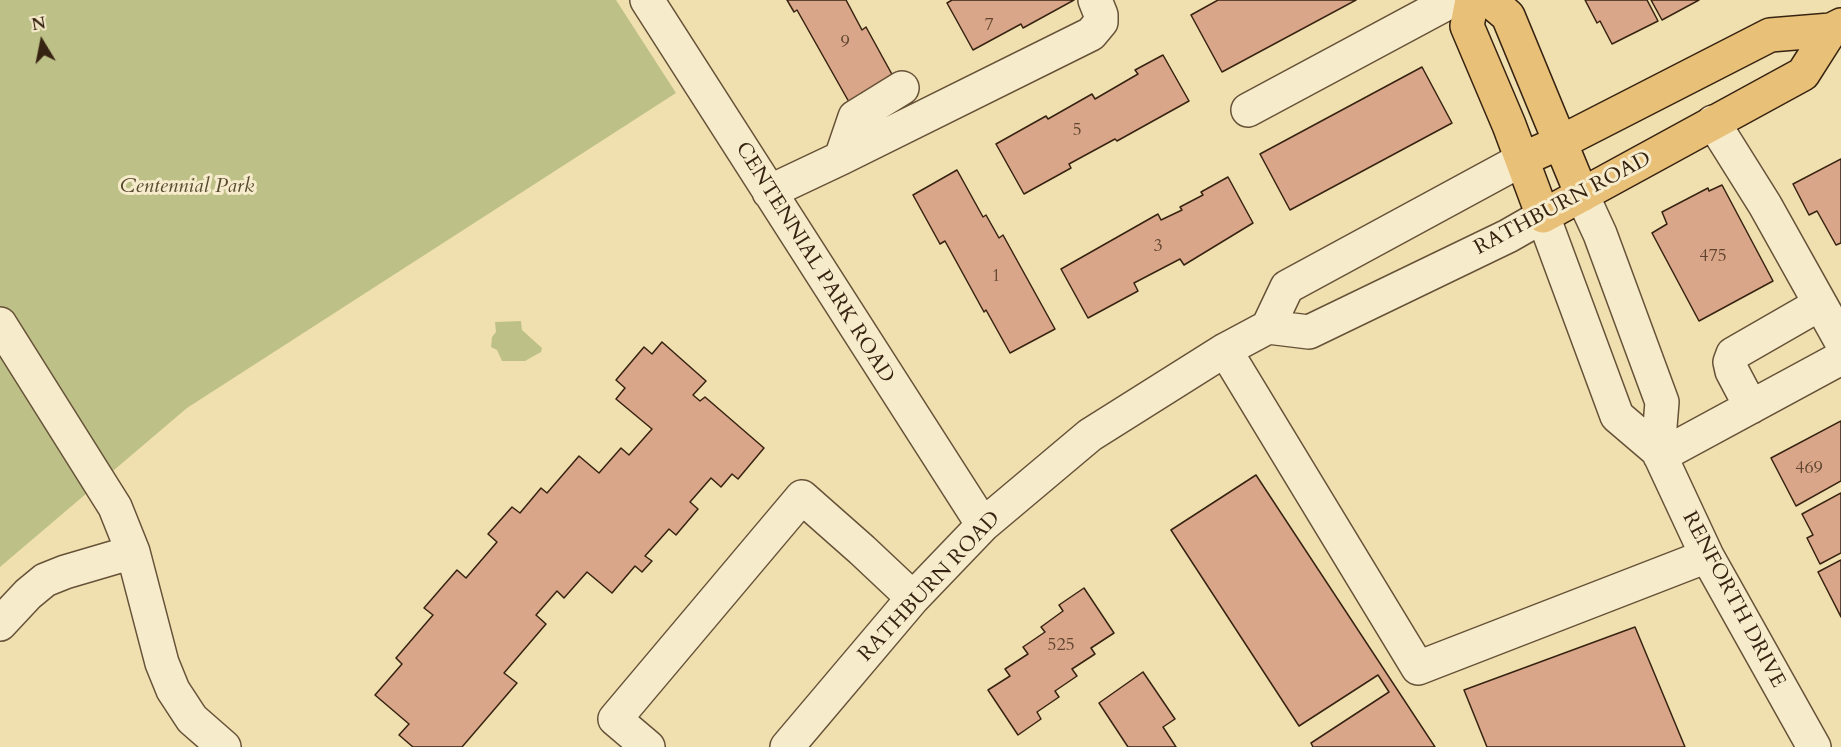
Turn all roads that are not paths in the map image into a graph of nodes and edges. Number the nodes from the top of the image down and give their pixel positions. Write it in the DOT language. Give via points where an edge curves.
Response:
graph roads {
  1 [pos="647,0"];
  2 [pos="1095,0"];
  3 [pos="1453,0"];
  4 [pos="1472,0"];
  5 [pos="1489,0"];
  6 [pos="1836,28"];
  7 [pos="902,88"];
  8 [pos="1248,110"];
  9 [pos="1713,122"];
  10 [pos="1561,142"];
  11 [pos="840,158"];
  12 [pos="1523,159"];
  13 [pos="769,192"];
  14 [pos="1582,195"];
  15 [pos="1543,216"];
  16 [pos="1820,304"];
  17 [pos="0,324"];
  18 [pos="1268,327"];
  19 [pos="1841,341"];
  20 [pos="1225,350"];
  21 [pos="1841,358"];
  22 [pos="1751,407"];
  23 [pos="1659,453"];
  24 [pos="983,525"];
  25 [pos="133,552"];
  26 [pos="1707,556"];
  27 [pos="913,598"];
  28 [pos="0,624"];
  29 [pos="224,747"];
  30 [pos="648,747"];
  31 [pos="787,747"];
  32 [pos="1814,747"];
  1 -- 13 [label="street, CENTENNIAL PARK ROAD"];
  2 -- 11 [label="street" via="1101,22 1091,34"];
  3 -- 8 [label="street"];
  4 -- 12 [label="main road, RENFORTH DRIVE" via="1467,26"];
  5 -- 10 [label="main road, RENFORTH DRIVE" via="1508,16"];
  6 -- 9 [label="main road, RATHBURN ROAD" via="1803,74"];
  6 -- 10 [label="main road, RATHBURN ROAD" via="1770,35"];
  7 -- 11 [label="street" via="855,117"];
  9 -- 14 [label="main road, RATHBURN ROAD"];
  9 -- 16 [label="street" via="1766,205"];
  10 -- 12 [label="main road, RATHBURN ROAD"];
  10 -- 14 [label="main road, RENFORTH DRIVE"];
  11 -- 13 [label="street"];
  12 -- 15 [label="main road, RENFORTH DRIVE"];
  12 -- 18 [label="street, RATHBURN ROAD" via="1287,287"];
  13 -- 24 [label="street, CENTENNIAL PARK ROAD"];
  14 -- 15 [label="main road, RATHBURN ROAD"];
  14 -- 23 [label="street, RENFORTH DRIVE" via="1662,402"];
  15 -- 18 [label="street, RATHBURN ROAD" via="1309,332"];
  15 -- 23 [label="street, RENFORTH DRIVE" via="1617,416"];
  16 -- 19 [label="street"];
  16 -- 22 [label="street" via="1733,354 1732,371"];
  17 -- 25 [label="street" via="115,507"];
  18 -- 20 [label="street, RATHBURN ROAD"];
  20 -- 24 [label="street, RATHBURN ROAD" via="1090,435"];
  20 -- 26 [label="street" via="1418,668"];
  21 -- 22 [label="street"];
  22 -- 23 [label="street"];
  23 -- 26 [label="street, RENFORTH DRIVE"];
  24 -- 27 [label="street, RATHBURN ROAD"];
  25 -- 28 [label="street" via="45,580"];
  25 -- 29 [label="street" via="162,663 173,690 192,719"];
  26 -- 32 [label="street, RENFORTH DRIVE"];
  27 -- 30 [label="street" via="802,497 615,719"];
  27 -- 31 [label="street, RATHBURN ROAD"];
}
